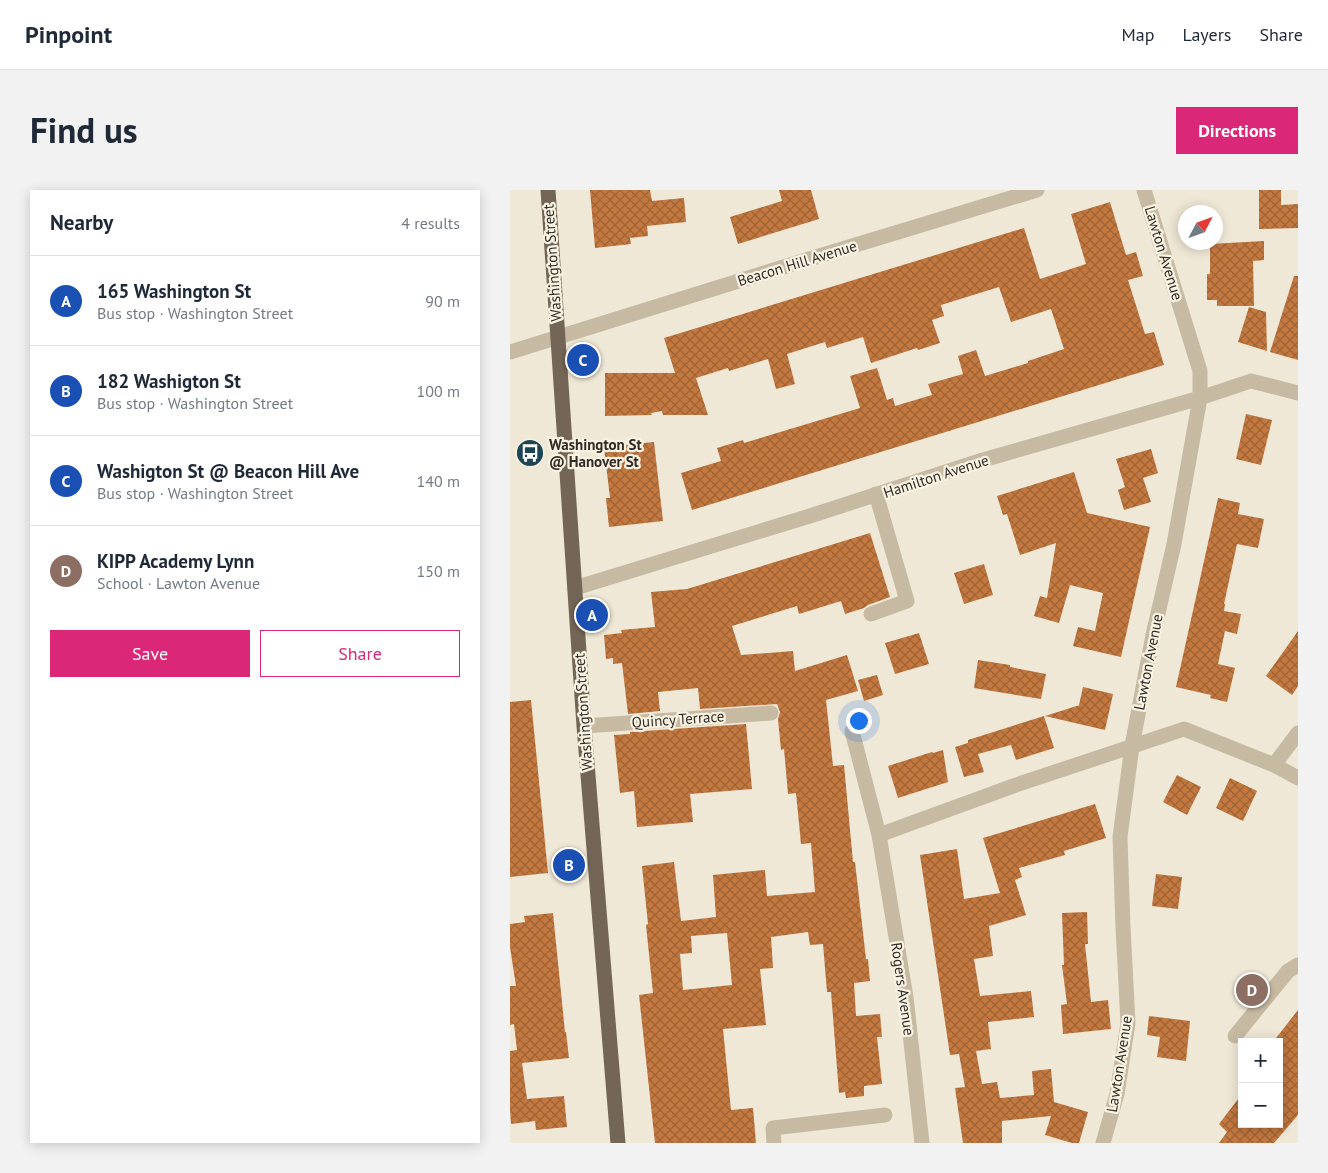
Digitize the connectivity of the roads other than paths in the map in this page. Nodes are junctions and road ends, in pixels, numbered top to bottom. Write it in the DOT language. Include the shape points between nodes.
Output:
graph roads {
  1 [pos="548,190"];
  2 [pos="1038,190"];
  3 [pos="1144,190"];
  4 [pos="557,337"];
  5 [pos="510,352"];
  6 [pos="1298,393"];
  7 [pos="1200,398"];
  8 [pos="876,494"];
  9 [pos="574,588"];
  10 [pos="871,614"];
  11 [pos="771,713"];
  12 [pos="584,726"];
  13 [pos="852,731"];
  14 [pos="1298,733"];
  15 [pos="1132,746"];
  16 [pos="1274,765"];
  17 [pos="1298,778"];
  18 [pos="879,835"];
  19 [pos="1298,965"];
  20 [pos="1235,1036"];
  21 [pos="885,1115"];
  22 [pos="618,1143"];
  23 [pos="774,1143"];
  24 [pos="922,1143"];
  25 [pos="1103,1143"];
  1 -- 4 [label="main road, Washington Street"];
  2 -- 4 [label="street, Beacon Hill Avenue"];
  3 -- 7 [label="street, Lawton Avenue" via="1200,371"];
  4 -- 5 [label="street, Beacon Hill Avenue"];
  4 -- 9 [label="main road, Washington Street"];
  6 -- 7 [label="street, Hamilton Avenue" via="1251,381"];
  7 -- 8 [label="street, Hamilton Avenue"];
  7 -- 15 [label="street, Lawton Avenue"];
  8 -- 9 [label="street, Hamilton Avenue"];
  8 -- 10 [label="street" via="907,601"];
  9 -- 12 [label="main road, Washington Street"];
  11 -- 12 [label="street, Quincy Terrace"];
  12 -- 22 [label="main road, Washington Street"];
  13 -- 18 [label="street, Rogers Avenue"];
  14 -- 16 [label="street"];
  15 -- 16 [label="street" via="1184,729"];
  15 -- 18 [label="street"];
  15 -- 25 [label="street, Lawton Avenue" via="1120,837 1128,1023 1117,1094"];
  16 -- 17 [label="street"];
  18 -- 24 [label="street, Rogers Avenue" via="906,997"];
  19 -- 20 [label="street" via="1288,972"];
  21 -- 23 [label="street" via="773,1128"];
}
